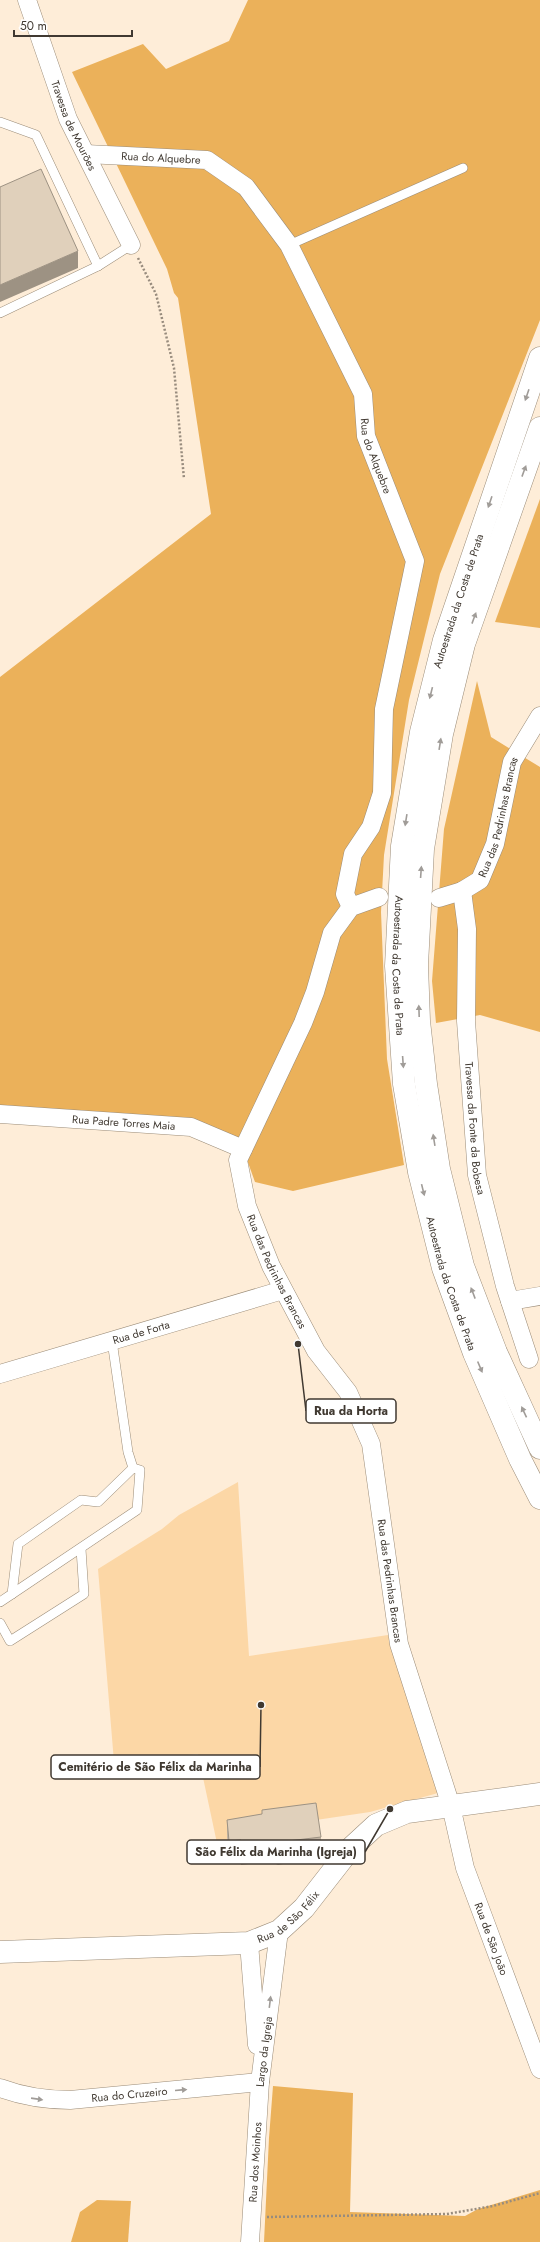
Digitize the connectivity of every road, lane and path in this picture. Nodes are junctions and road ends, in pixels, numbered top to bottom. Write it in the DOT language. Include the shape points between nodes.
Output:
graph roads {
  1 [pos="28,0"];
  2 [pos="0,122"];
  3 [pos="86,154"];
  4 [pos="463,168"];
  5 [pos="132,245"];
  6 [pos="289,245"];
  7 [pos="98,266"];
  8 [pos="0,313"];
  9 [pos="540,358"];
  10 [pos="540,428"];
  11 [pos="184,479"];
  12 [pos="540,716"];
  13 [pos="462,891"];
  14 [pos="379,897"];
  15 [pos="439,898"];
  16 [pos="351,907"];
  17 [pos="0,1114"];
  18 [pos="244,1149"];
  19 [pos="282,1290"];
  20 [pos="540,1296"];
  21 [pos="510,1301"];
  22 [pos="112,1341"];
  23 [pos="529,1359"];
  24 [pos="0,1374"];
  25 [pos="540,1448"];
  26 [pos="132,1468"];
  27 [pos="540,1498"];
  28 [pos="81,1549"];
  29 [pos="12,1594"];
  30 [pos="0,1602"];
  31 [pos="0,1623"];
  32 [pos="540,1794"];
  33 [pos="451,1806"];
  34 [pos="279,1931"];
  35 [pos="249,1944"];
  36 [pos="0,1952"];
  37 [pos="540,2069"];
  38 [pos="260,2082"];
  39 [pos="0,2088"];
  40 [pos="540,2193"];
  41 [pos="252,2217"];
  42 [pos="250,2242"];
  1 -- 3 [label="street, Travessa de Mourões" via="68,119"];
  2 -- 7 [label="lane" via="36,135"];
  3 -- 5 [label="street, Travessa de Mourões"];
  3 -- 6 [label="street, Rua do Alquebre" via="207,160 246,187"];
  4 -- 6 [label="lane"];
  5 -- 7 [label="lane"];
  5 -- 11 [label="path" via="156,294 174,368"];
  6 -- 16 [label="street, Rua do Alquebre" via="363,394 366,436 416,561 384,709 382,793 371,827 353,854 345,894"];
  7 -- 8 [label="lane"];
  9 -- 27 [label="main road, Autoestrada da Costa de Prata, one-way" via="444,640 421,732 402,846 396,966 404,1084 418,1172 443,1268 477,1360"];
  25 -- 10 [label="main road, Autoestrada da Costa de Prata, one-way" via="496,1352 463,1266 439,1169 426,1084 419,1021 417,965 423,849 442,734 464,644"];
  12 -- 13 [label="street, Rua das Pedrinhas Brancas" via="512,762 495,844 480,880"];
  13 -- 15 [label="street, Rua das Pedrinhas Brancas"];
  13 -- 21 [label="street, Travessa da Fonte da Bobesa" via="467,929 466,1021 477,1174"];
  14 -- 16 [label="street"];
  16 -- 18 [label="street, Rua das Pedrinhas Brancas" via="332,933 302,1023"];
  17 -- 18 [label="street, Rua Padre Torres Maia" via="191,1127"];
  18 -- 19 [label="street, Rua das Pedrinhas Brancas" via="238,1160 247,1206"];
  19 -- 22 [label="street, Rua de Forta"];
  19 -- 33 [label="street, Rua das Pedrinhas Brancas" via="316,1351 348,1392 371,1444 399,1644"];
  20 -- 21 [label="street"];
  21 -- 23 [label="street, Travessa da Fonte da Bobesa"];
  22 -- 24 [label="street, Rua de Forta"];
  22 -- 26 [label="lane"];
  26 -- 28 [label="lane" via="140,1470 137,1510"];
  26 -- 29 [label="lane" via="98,1502 81,1500 18,1544"];
  28 -- 29 [label="lane"];
  28 -- 31 [label="lane" via="84,1594 10,1642"];
  29 -- 30 [label="lane"];
  32 -- 33 [label="main road, Rua de São Félix"];
  33 -- 34 [label="main road, Rua de São Félix" via="407,1812 376,1825 350,1849 304,1908"];
  33 -- 37 [label="street, Rua de São João" via="465,1868"];
  34 -- 35 [label="main road, Rua de São Félix"];
  38 -- 34 [label="street, Largo da Igreja, one-way"];
  35 -- 36 [label="main road, Rua de São Félix"];
  35 -- 38 [label="street, Largo da Igreja"];
  39 -- 38 [label="street, Rua do Cruzeiro, one-way" via="24,2097 70,2100"];
  38 -- 41 [label="street, Rua dos Moinhos"];
  40 -- 41 [label="path" via="493,2206 448,2214"];
  41 -- 42 [label="street, Rua dos Moinhos"];
}
